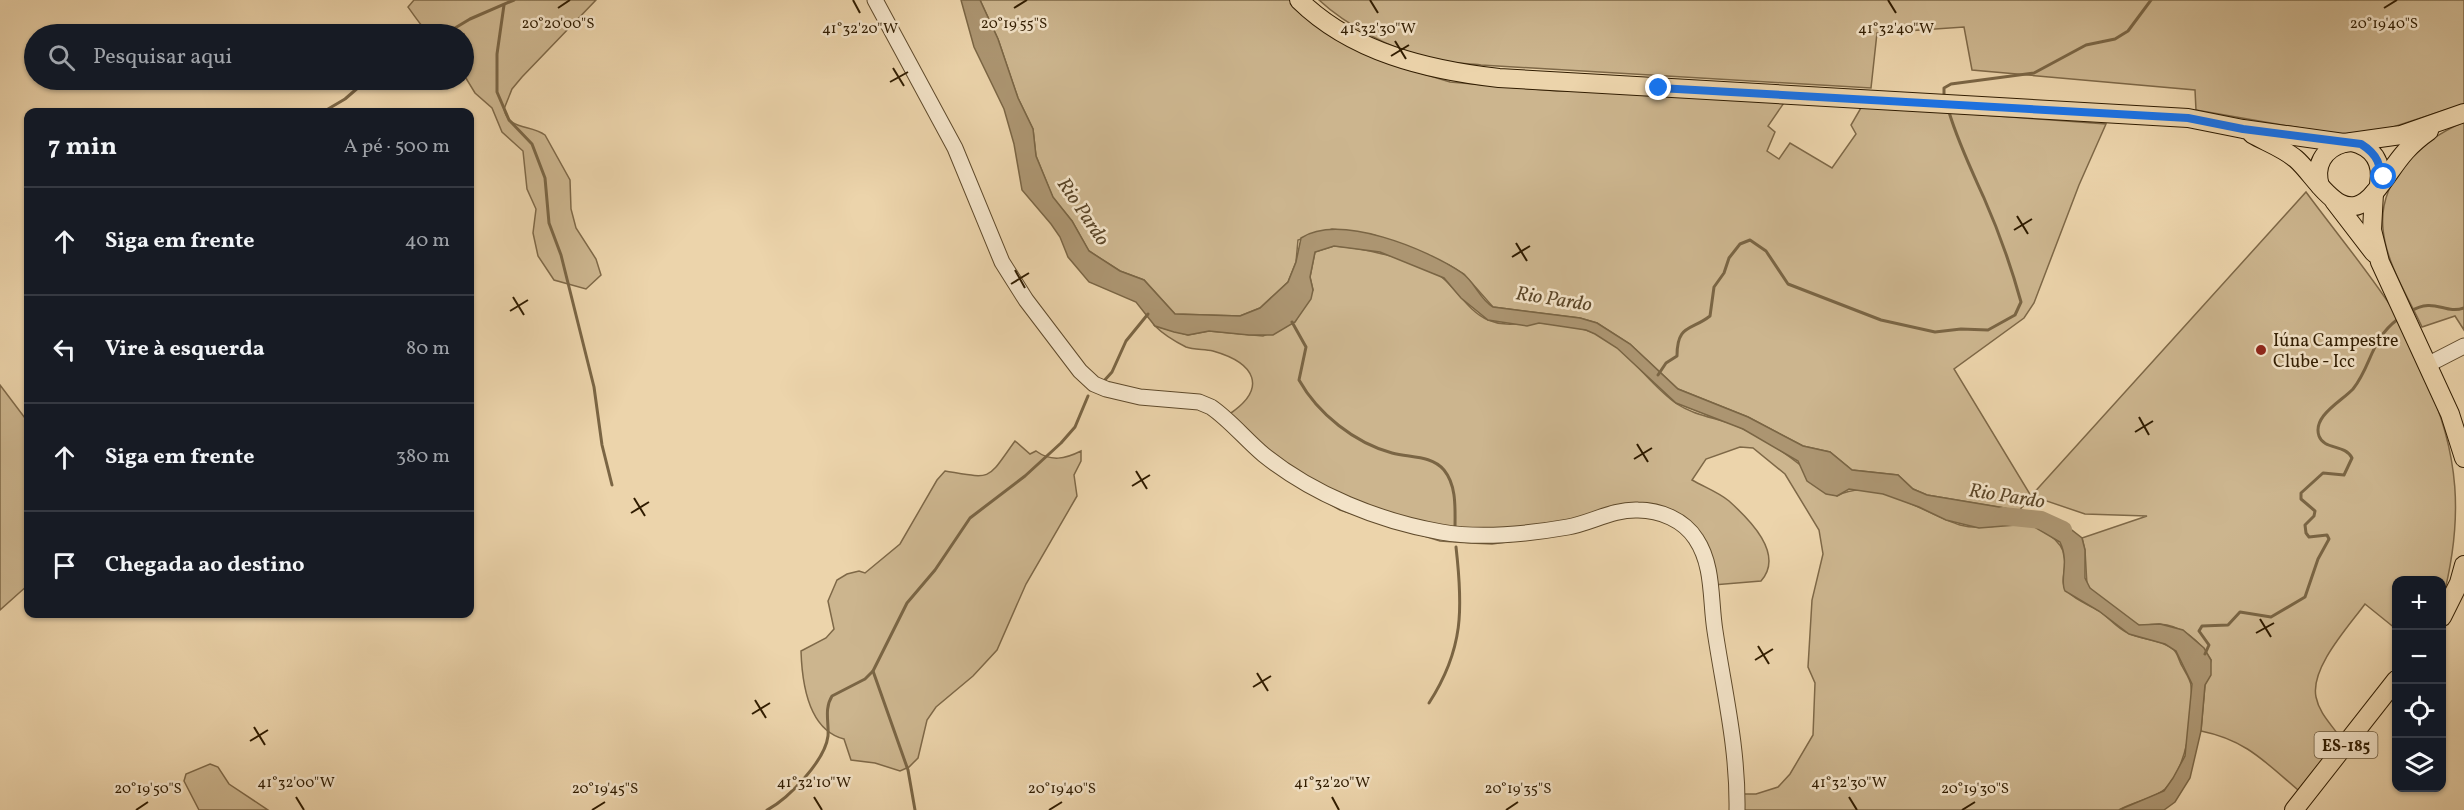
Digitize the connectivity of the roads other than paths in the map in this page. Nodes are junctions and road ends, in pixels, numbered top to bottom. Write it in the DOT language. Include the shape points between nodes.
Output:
graph roads {
  1 [pos="875,0"];
  2 [pos="1299,0"];
  3 [pos="2464,113"];
  4 [pos="2446,121"];
  5 [pos="2243,129"];
  6 [pos="2348,143"];
  7 [pos="2320,186"];
  8 [pos="2377,188"];
  9 [pos="2334,201"];
  10 [pos="2380,262"];
  11 [pos="2464,346"];
  12 [pos="2429,364"];
  13 [pos="2464,458"];
  14 [pos="2464,565"];
  15 [pos="2446,609"];
  16 [pos="2394,684"];
  17 [pos="1737,810"];
  18 [pos="2294,810"];
  1 -- 17 [label="street" via="955,148 1002,262 1033,309 1094,384 1140,397 1199,402 1211,407 1264,455 1326,494 1382,516 1441,532 1490,535 1569,527 1638,510 1670,517 1689,530 1703,550 1708,566 1714,629 1735,741"];
  2 -- 5 [label="main road" via="1362,44 1460,74 2169,117"];
  3 -- 4 [label="main road"];
  4 -- 6 [label="main road" via="2401,135"];
  4 -- 8 [label="main road" via="2402,153"];
  5 -- 6 [label="main road"];
  5 -- 7 [label="main road" via="2294,158"];
  6 -- 7 [label="main road" via="2324,156 2318,171"];
  6 -- 8 [label="main road" via="2369,149 2376,156 2381,175"];
  7 -- 9 [label="main road"];
  8 -- 9 [label="main road" via="2360,203"];
  8 -- 10 [label="main road" via="2372,230"];
  9 -- 10 [label="main road"];
  10 -- 12 [label="main road"];
  11 -- 12 [label="street"];
  12 -- 13 [label="main road"];
  14 -- 15 [label="main road"];
  16 -- 18 [label="main road, ES-185"];
}
